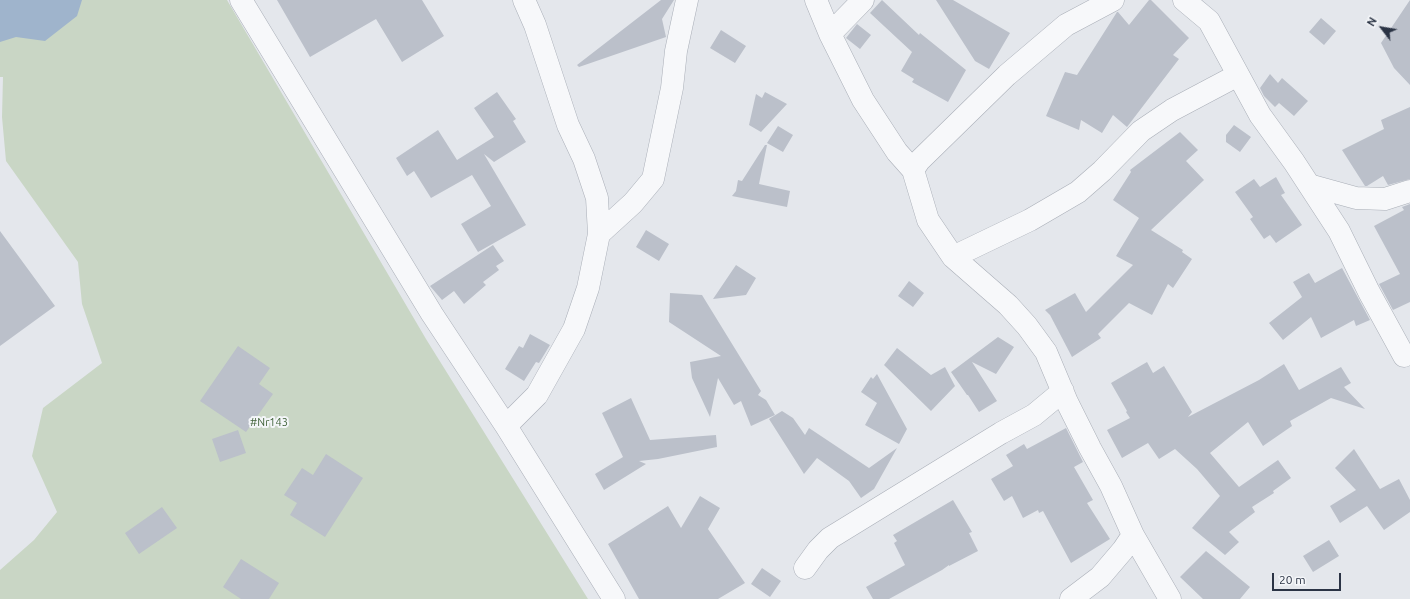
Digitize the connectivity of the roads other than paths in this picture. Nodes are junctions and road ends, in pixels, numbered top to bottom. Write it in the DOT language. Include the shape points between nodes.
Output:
graph roads {
  1 [pos="241,0"];
  2 [pos="524,0"];
  3 [pos="687,0"];
  4 [pos="816,0"];
  5 [pos="863,0"];
  6 [pos="1113,0"];
  7 [pos="1184,0"];
  8 [pos="830,34"];
  9 [pos="1238,75"];
  10 [pos="913,170"];
  11 [pos="1309,185"];
  12 [pos="1410,191"];
  13 [pos="599,234"];
  14 [pos="953,256"];
  15 [pos="1404,356"];
  16 [pos="1063,391"];
  17 [pos="506,426"];
  18 [pos="1133,535"];
  19 [pos="805,568"];
  20 [pos="614,599"];
  21 [pos="1071,599"];
  22 [pos="1170,599"];
  1 -- 17 [label="street" via="432,314"];
  2 -- 13 [label="street" via="597,198"];
  3 -- 13 [label="street" via="653,179 633,203"];
  4 -- 8 [label="street"];
  5 -- 8 [label="street"];
  6 -- 10 [label="street" via="1066,25 1007,75 919,161"];
  7 -- 9 [label="street" via="1209,21"];
  8 -- 10 [label="street" via="863,100 897,152"];
  9 -- 11 [label="street" via="1260,115"];
  9 -- 14 [label="street" via="1172,110 1141,131 1078,192 1030,220"];
  10 -- 14 [label="street" via="928,220"];
  11 -- 12 [label="street" via="1356,198 1385,199"];
  11 -- 15 [label="street" via="1339,231"];
  13 -- 17 [label="street" via="588,288 574,329 537,395"];
  14 -- 16 [label="street" via="1008,305 1027,326 1046,352"];
  16 -- 18 [label="street"];
  16 -- 19 [label="street" via="1034,415 830,538"];
  17 -- 20 [label="street"];
  18 -- 21 [label="street" via="1100,577"];
  18 -- 22 [label="street"];
}
